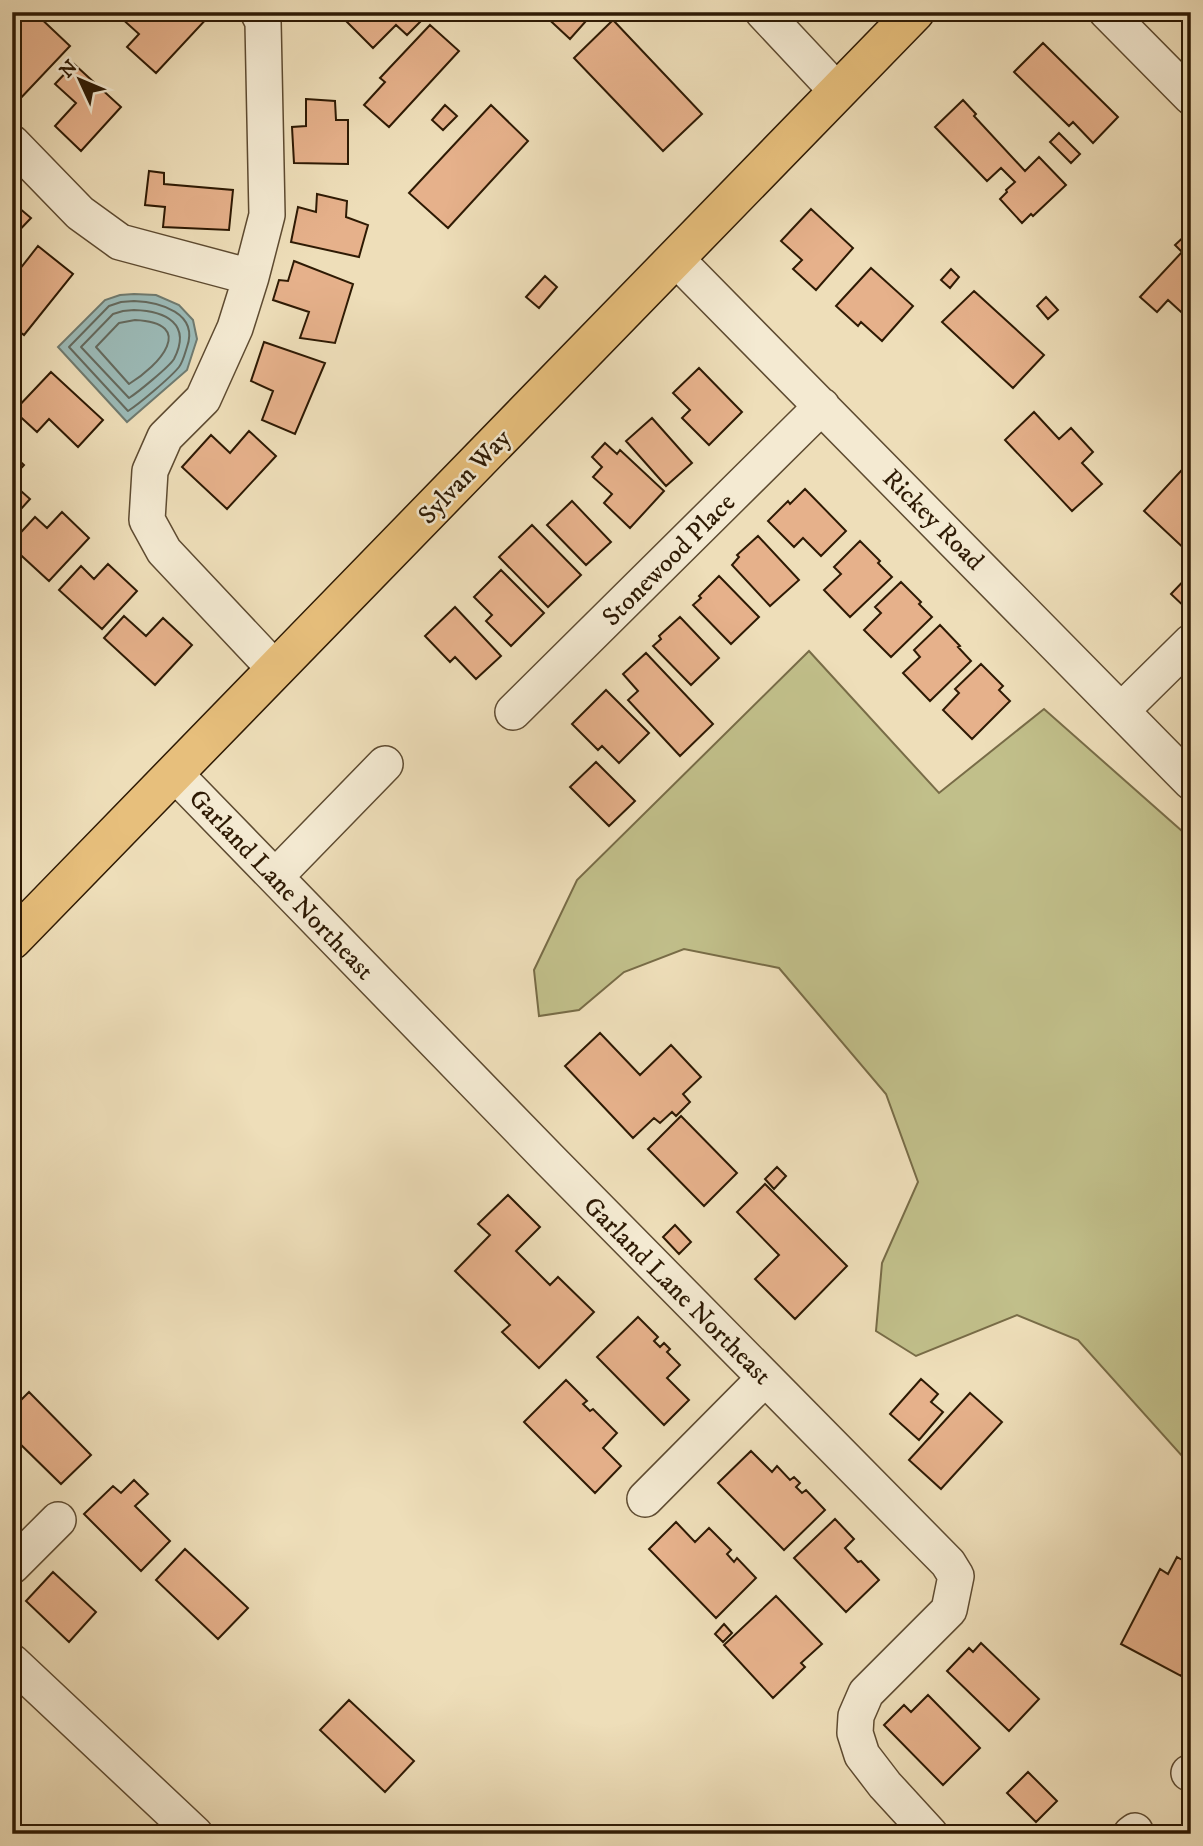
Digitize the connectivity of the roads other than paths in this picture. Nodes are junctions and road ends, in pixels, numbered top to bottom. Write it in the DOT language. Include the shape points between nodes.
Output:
graph roads {
  1 [pos="258,12"];
  2 [pos="762,12"];
  3 [pos="915,12"];
  4 [pos="1107,12"];
  5 [pos="837,90"];
  6 [pos="1191,97"];
  7 [pos="12,143"];
  8 [pos="675,258"];
  9 [pos="251,277"];
  10 [pos="822,406"];
  11 [pos="1191,642"];
  12 [pos="276,670"];
  13 [pos="1122,710"];
  14 [pos="513,712"];
  15 [pos="385,764"];
  16 [pos="175,774"];
  17 [pos="1191,782"];
  18 [pos="275,877"];
  19 [pos="12,940"];
  20 [pos="765,1378"];
  21 [pos="645,1499"];
  22 [pos="58,1520"];
  23 [pos="12,1566"];
  24 [pos="12,1662"];
  25 [pos="195,1834"];
  26 [pos="930,1834"];
  1 -- 9 [label="street" via="263,22 267,215"];
  2 -- 5 [label="street"];
  3 -- 5 [label="main road, Sylvan Way"];
  4 -- 6 [label="street"];
  5 -- 8 [label="main road, Sylvan Way"];
  7 -- 9 [label="street" via="80,214 120,242"];
  8 -- 10 [label="street, Rickey Road"];
  8 -- 12 [label="main road, Sylvan Way"];
  9 -- 12 [label="street" via="203,399 164,437 150,471 147,520 164,551"];
  10 -- 13 [label="street, Rickey Road"];
  10 -- 14 [label="street, Stonewood Place"];
  11 -- 13 [label="street"];
  12 -- 16 [label="main road, Sylvan Way"];
  13 -- 17 [label="street, Rickey Road"];
  15 -- 18 [label="street"];
  16 -- 18 [label="street, Garland Lane Northeast"];
  16 -- 19 [label="main road, Sylvan Way"];
  18 -- 20 [label="street, Garland Lane Northeast"];
  20 -- 21 [label="street"];
  20 -- 26 [label="street, Garland Lane Northeast" via="956,1576 949,1610 866,1693 856,1716 855,1733 862,1755"];
  22 -- 23 [label="street"];
  24 -- 25 [label="street"];
}
